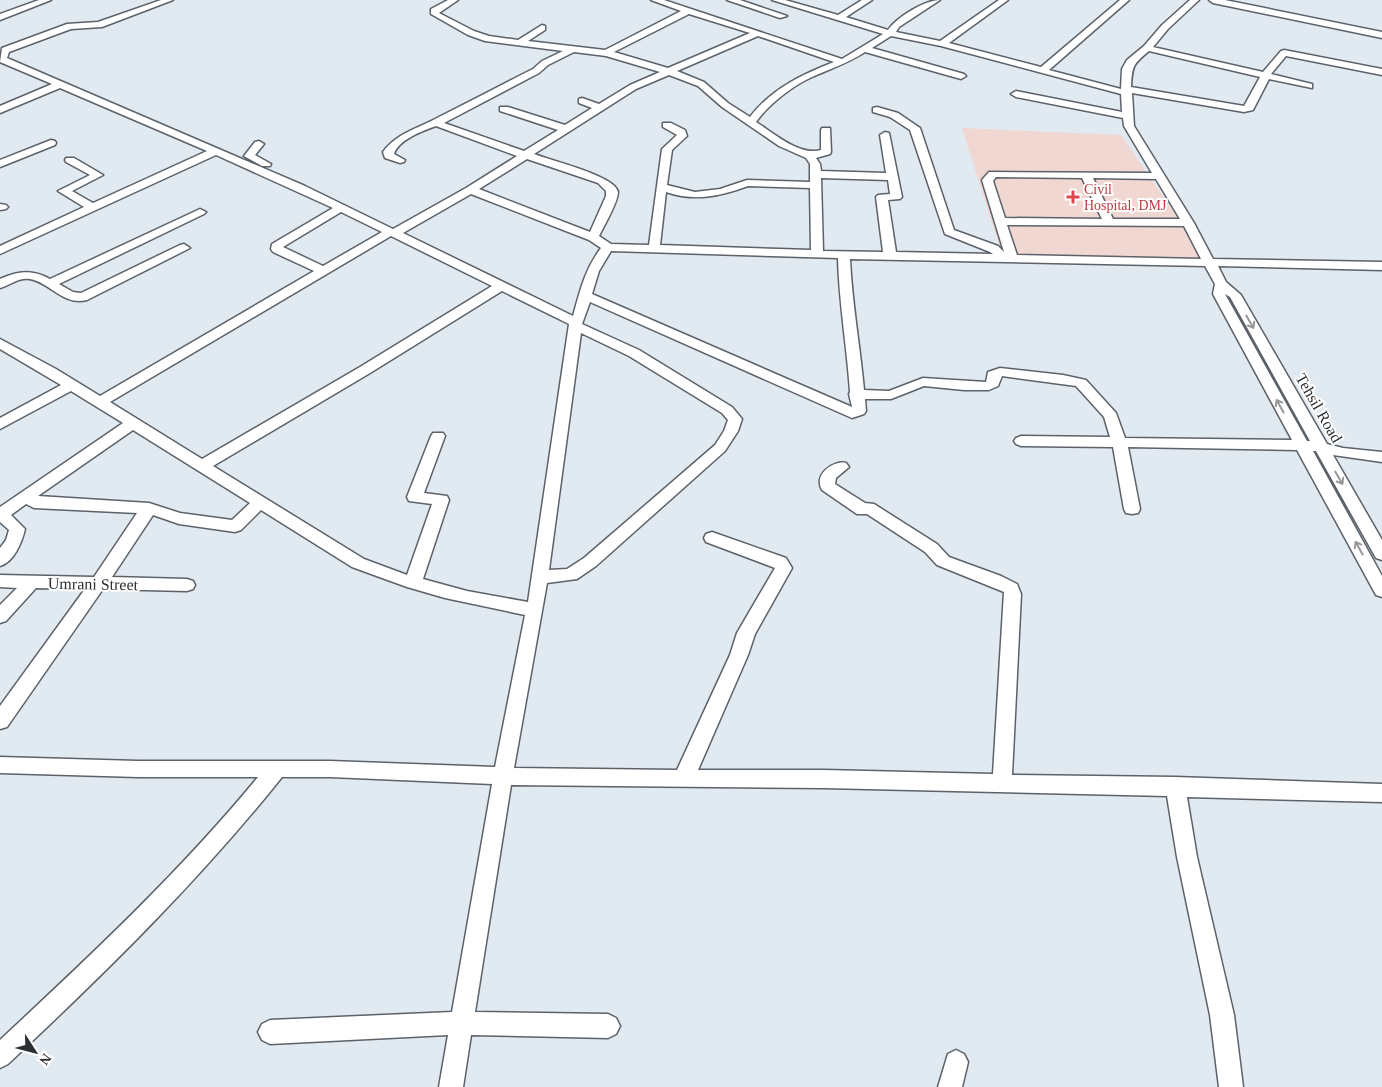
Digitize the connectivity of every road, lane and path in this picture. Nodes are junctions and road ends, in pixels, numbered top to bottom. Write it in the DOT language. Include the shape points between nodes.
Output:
graph roads {
  1 [pos="47,0"];
  2 [pos="146,0"];
  3 [pos="169,0"];
  4 [pos="454,0"];
  5 [pos="655,0"];
  6 [pos="731,0"];
  7 [pos="778,0"];
  8 [pos="868,0"];
  9 [pos="936,0"];
  10 [pos="1004,0"];
  11 [pos="1125,0"];
  12 [pos="1195,0"];
  13 [pos="1212,0"];
  14 [pos="801,7"];
  15 [pos="689,10"];
  16 [pos="783,16"];
  17 [pos="0,17"];
  18 [pos="839,18"];
  19 [pos="81,26"];
  20 [pos="542,28"];
  21 [pos="755,32"];
  22 [pos="890,33"];
  23 [pos="1382,35"];
  24 [pos="519,43"];
  25 [pos="942,44"];
  26 [pos="4,47"];
  27 [pos="1147,48"];
  28 [pos="573,49"];
  29 [pos="864,49"];
  30 [pos="606,53"];
  31 [pos="1,59"];
  32 [pos="843,62"];
  33 [pos="668,71"];
  34 [pos="1042,71"];
  35 [pos="1382,72"];
  36 [pos="1266,75"];
  37 [pos="961,76"];
  38 [pos="61,84"];
  39 [pos="1309,86"];
  40 [pos="1127,91"];
  41 [pos="1016,94"];
  42 [pos="582,102"];
  43 [pos="601,108"];
  44 [pos="504,109"];
  45 [pos="0,110"];
  46 [pos="877,110"];
  47 [pos="1128,116"];
  48 [pos="751,122"];
  49 [pos="436,123"];
  50 [pos="667,125"];
  51 [pos="566,129"];
  52 [pos="826,130"];
  53 [pos="886,135"];
  54 [pos="51,143"];
  55 [pos="259,144"];
  56 [pos="217,151"];
  57 [pos="525,155"];
  58 [pos="810,156"];
  59 [pos="70,160"];
  60 [pos="400,160"];
  61 [pos="0,164"];
  62 [pos="1086,175"];
  63 [pos="1158,176"];
  64 [pos="893,177"];
  65 [pos="814,179"];
  66 [pos="293,184"];
  67 [pos="661,187"];
  68 [pos="470,190"];
  69 [pos="92,207"];
  70 [pos="342,207"];
  71 [pos="200,212"];
  72 [pos="1000,221"];
  73 [pos="1109,222"];
  74 [pos="1188,223"];
  75 [pos="392,232"];
  76 [pos="594,237"];
  77 [pos="608,247"];
  78 [pos="184,248"];
  79 [pos="654,249"];
  80 [pos="0,250"];
  81 [pos="817,254"];
  82 [pos="844,255"];
  83 [pos="890,256"];
  84 [pos="1007,258"];
  85 [pos="1209,263"];
  86 [pos="1382,266"];
  87 [pos="323,272"];
  88 [pos="0,284"];
  89 [pos="49,284"];
  90 [pos="1221,284"];
  91 [pos="502,285"];
  92 [pos="584,295"];
  93 [pos="576,324"];
  94 [pos="0,343"];
  95 [pos="71,385"];
  96 [pos="856,394"];
  97 [pos="100,402"];
  98 [pos="133,423"];
  99 [pos="0,424"];
  100 [pos="438,436"];
  101 [pos="1021,441"];
  102 [pos="1119,442"];
  103 [pos="1302,445"];
  104 [pos="1321,447"];
  105 [pos="1382,457"];
  106 [pos="201,466"];
  107 [pos="841,466"];
  108 [pos="29,496"];
  109 [pos="260,502"];
  110 [pos="149,508"];
  111 [pos="1132,510"];
  112 [pos="2,516"];
  113 [pos="712,538"];
  114 [pos="1382,554"];
  115 [pos="0,560"];
  116 [pos="540,577"];
  117 [pos="0,581"];
  118 [pos="32,582"];
  119 [pos="99,583"];
  120 [pos="413,583"];
  121 [pos="187,585"];
  122 [pos="1382,591"];
  123 [pos="535,610"];
  124 [pos="0,616"];
  125 [pos="0,721"];
  126 [pos="0,765"];
  127 [pos="277,769"];
  128 [pos="503,776"];
  129 [pos="682,779"];
  130 [pos="1002,783"];
  131 [pos="1175,786"];
  132 [pos="1382,793"];
  133 [pos="463,1023"];
  134 [pos="608,1026"];
  135 [pos="270,1032"];
  136 [pos="0,1056"];
  137 [pos="956,1062"];
  138 [pos="451,1087"];
  139 [pos="950,1087"];
  140 [pos="1231,1087"];
  1 -- 17 [label="street"];
  2 -- 19 [label="street"];
  3 -- 19 [label="street"];
  4 -- 24 [label="street" via="434,11 435,14 480,36"];
  5 -- 15 [label="street"];
  6 -- 16 [label="street"];
  7 -- 14 [label="street"];
  8 -- 18 [label="street"];
  9 -- 22 [label="street" via="896,25"];
  10 -- 25 [label="street"];
  11 -- 34 [label="street"];
  12 -- 27 [label="street"];
  13 -- 23 [label="street"];
  14 -- 16 [label="street"];
  14 -- 18 [label="street"];
  15 -- 21 [label="street"];
  15 -- 30 [label="street"];
  16 -- 21 [label="street"];
  18 -- 22 [label="street"];
  19 -- 26 [label="street"];
  20 -- 24 [label="street"];
  21 -- 32 [label="street"];
  21 -- 33 [label="street"];
  22 -- 25 [label="street"];
  22 -- 29 [label="street"];
  24 -- 28 [label="street"];
  25 -- 34 [label="street"];
  26 -- 31 [label="street"];
  27 -- 36 [label="street"];
  27 -- 40 [label="street" via="1130,62"];
  28 -- 30 [label="street"];
  28 -- 49 [label="street"];
  29 -- 32 [label="street"];
  29 -- 37 [label="street"];
  30 -- 33 [label="street"];
  31 -- 38 [label="street"];
  32 -- 48 [label="street" via="806,76 760,110"];
  33 -- 43 [label="street" via="633,87"];
  33 -- 48 [label="street" via="701,84"];
  34 -- 40 [label="street"];
  35 -- 36 [label="street" via="1284,53"];
  36 -- 39 [label="street"];
  36 -- 40 [label="street" via="1249,108 1244,109"];
  38 -- 45 [label="street"];
  38 -- 56 [label="street"];
  40 -- 47 [label="street"];
  41 -- 47 [label="street"];
  42 -- 43 [label="street"];
  43 -- 51 [label="street"];
  44 -- 51 [label="street"];
  46 -- 84 [label="street" via="894,115 915,128 949,232 994,249"];
  47 -- 63 [label="street" via="1129,126"];
  48 -- 58 [label="street" via="783,144"];
  49 -- 57 [label="street"];
  49 -- 60 [label="street" via="392,147 388,152 390,156"];
  50 -- 67 [label="street" via="681,132 682,136 667,149"];
  51 -- 57 [label="street"];
  52 -- 58 [label="street" via="826,152"];
  53 -- 64 [label="street"];
  54 -- 61 [label="street"];
  55 -- 66 [label="street" via="249,156 300,180"];
  56 -- 66 [label="street"];
  56 -- 69 [label="street"];
  57 -- 68 [label="street"];
  57 -- 76 [label="street" via="602,181 612,190"];
  58 -- 65 [label="street" via="815,164"];
  59 -- 69 [label="street" via="98,175 64,191"];
  62 -- 63 [label="street"];
  62 -- 72 [label="street" via="989,176 987,180"];
  62 -- 73 [label="street"];
  63 -- 74 [label="street"];
  64 -- 65 [label="street"];
  64 -- 83 [label="street" via="896,197 882,197"];
  65 -- 67 [label="street" via="747,183 722,192 695,195"];
  65 -- 81 [label="street"];
  66 -- 70 [label="street"];
  67 -- 79 [label="street"];
  68 -- 75 [label="street"];
  68 -- 76 [label="street"];
  69 -- 80 [label="street"];
  70 -- 75 [label="street"];
  70 -- 87 [label="street" via="278,244 277,249"];
  71 -- 89 [label="street"];
  72 -- 73 [label="street"];
  72 -- 84 [label="street"];
  73 -- 74 [label="street"];
  74 -- 85 [label="street"];
  75 -- 87 [label="street"];
  75 -- 91 [label="street"];
  76 -- 77 [label="street"];
  77 -- 79 [label="street"];
  77 -- 92 [label="street" via="590,274"];
  78 -- 89 [label="street" via="83,296 72,296"];
  79 -- 81 [label="street"];
  81 -- 82 [label="street"];
  82 -- 83 [label="street"];
  82 -- 96 [label="street"];
  83 -- 84 [label="street"];
  84 -- 85 [label="street"];
  85 -- 86 [label="street"];
  85 -- 90 [label="street"];
  87 -- 97 [label="street"];
  88 -- 89 [label="street" via="17,276 31,275"];
  103 -- 90 [label="street, one-way" via="1218,294"];
  90 -- 104 [label="street, Tehsil Road, one-way" via="1235,295"];
  91 -- 93 [label="street"];
  91 -- 106 [label="street"];
  92 -- 93 [label="street"];
  92 -- 96 [label="street" via="852,413 858,411"];
  93 -- 116 [label="street"];
  93 -- 116 [label="street" via="728,410 735,420 720,448 590,562 571,575"];
  94 -- 95 [label="street"];
  95 -- 97 [label="street"];
  95 -- 99 [label="street"];
  96 -- 102 [label="street" via="891,395 923,382 989,386 993,384 993,375 1000,372 1063,379 1081,383 1091,393 1111,416"];
  97 -- 98 [label="street"];
  98 -- 106 [label="street"];
  98 -- 108 [label="street"];
  100 -- 120 [label="street" via="415,497 441,500"];
  101 -- 102 [label="street"];
  102 -- 103 [label="street"];
  102 -- 111 [label="street"];
  103 -- 104 [label="street"];
  122 -- 103 [label="street, one-way"];
  104 -- 105 [label="street" via="1343,454"];
  104 -- 114 [label="street, Tehsil Road, one-way"];
  106 -- 109 [label="street"];
  107 -- 130 [label="street" via="829,474 827,486 931,548 944,561 1011,588"];
  108 -- 110 [label="street" via="34,504"];
  108 -- 112 [label="street"];
  109 -- 110 [label="street" via="234,526 179,518"];
  109 -- 120 [label="street" via="358,562"];
  110 -- 119 [label="street"];
  112 -- 115 [label="street" via="17,529 14,541"];
  113 -- 129 [label="street" via="780,562 784,568 746,633"];
  116 -- 123 [label="street"];
  117 -- 118 [label="street, Umrani Street"];
  118 -- 119 [label="street, Umrani Street"];
  118 -- 124 [label="street"];
  119 -- 121 [label="street, Umrani Street"];
  119 -- 125 [label="street"];
  120 -- 123 [label="street"];
  123 -- 128 [label="street"];
  126 -- 127 [label="street"];
  127 -- 128 [label="street"];
  127 -- 136 [label="street" via="216,844 106,956"];
  128 -- 129 [label="street"];
  128 -- 133 [label="street"];
  129 -- 130 [label="street"];
  130 -- 131 [label="street"];
  131 -- 132 [label="street"];
  131 -- 140 [label="street" via="1187,857 1222,1015"];
  133 -- 134 [label="street"];
  133 -- 135 [label="street"];
  133 -- 138 [label="street"];
  137 -- 139 [label="street"];
}
